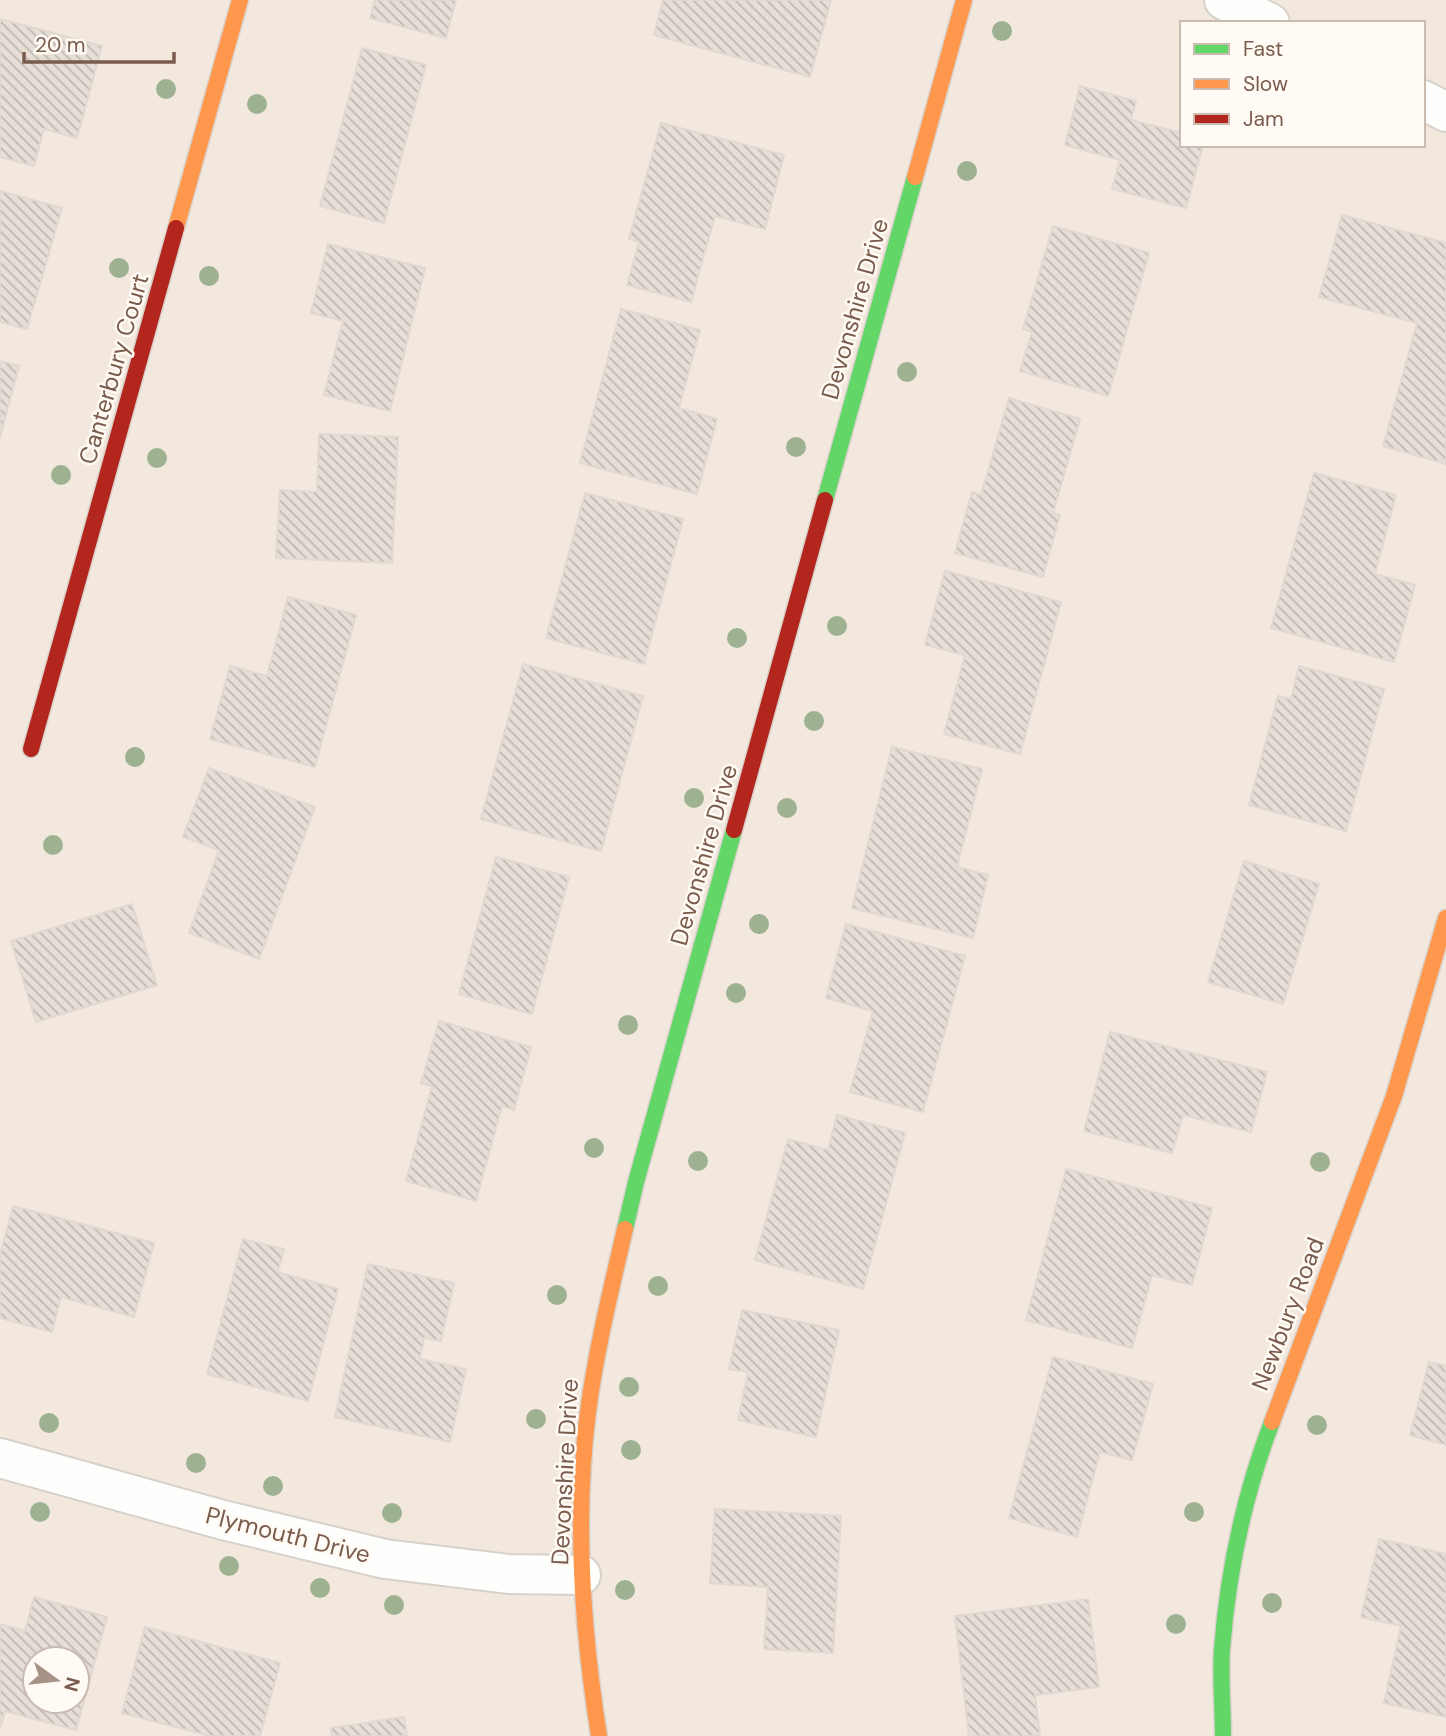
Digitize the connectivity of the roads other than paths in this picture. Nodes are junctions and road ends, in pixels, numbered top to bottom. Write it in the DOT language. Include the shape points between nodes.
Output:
graph roads {
  1 [pos="240,0"];
  2 [pos="964,0"];
  3 [pos="1224,0"];
  4 [pos="1266,21"];
  5 [pos="1425,101"];
  6 [pos="1446,112"];
  7 [pos="31,749"];
  8 [pos="1446,918"];
  9 [pos="0,1458"];
  10 [pos="581,1575"];
  11 [pos="598,1736"];
  12 [pos="1223,1736"];
  1 -- 7 [label="street, Canterbury Court"];
  2 -- 10 [label="street, Devonshire Drive" via="636,1182 594,1370 584,1455"];
  3 -- 4 [label="street"];
  5 -- 6 [label="street"];
  8 -- 12 [label="street, Newbury Road" via="1394,1096 1263,1445 1233,1555 1222,1651"];
  9 -- 10 [label="street, Plymouth Drive" via="385,1559 508,1574"];
  10 -- 11 [label="street, Devonshire Drive"];
}
